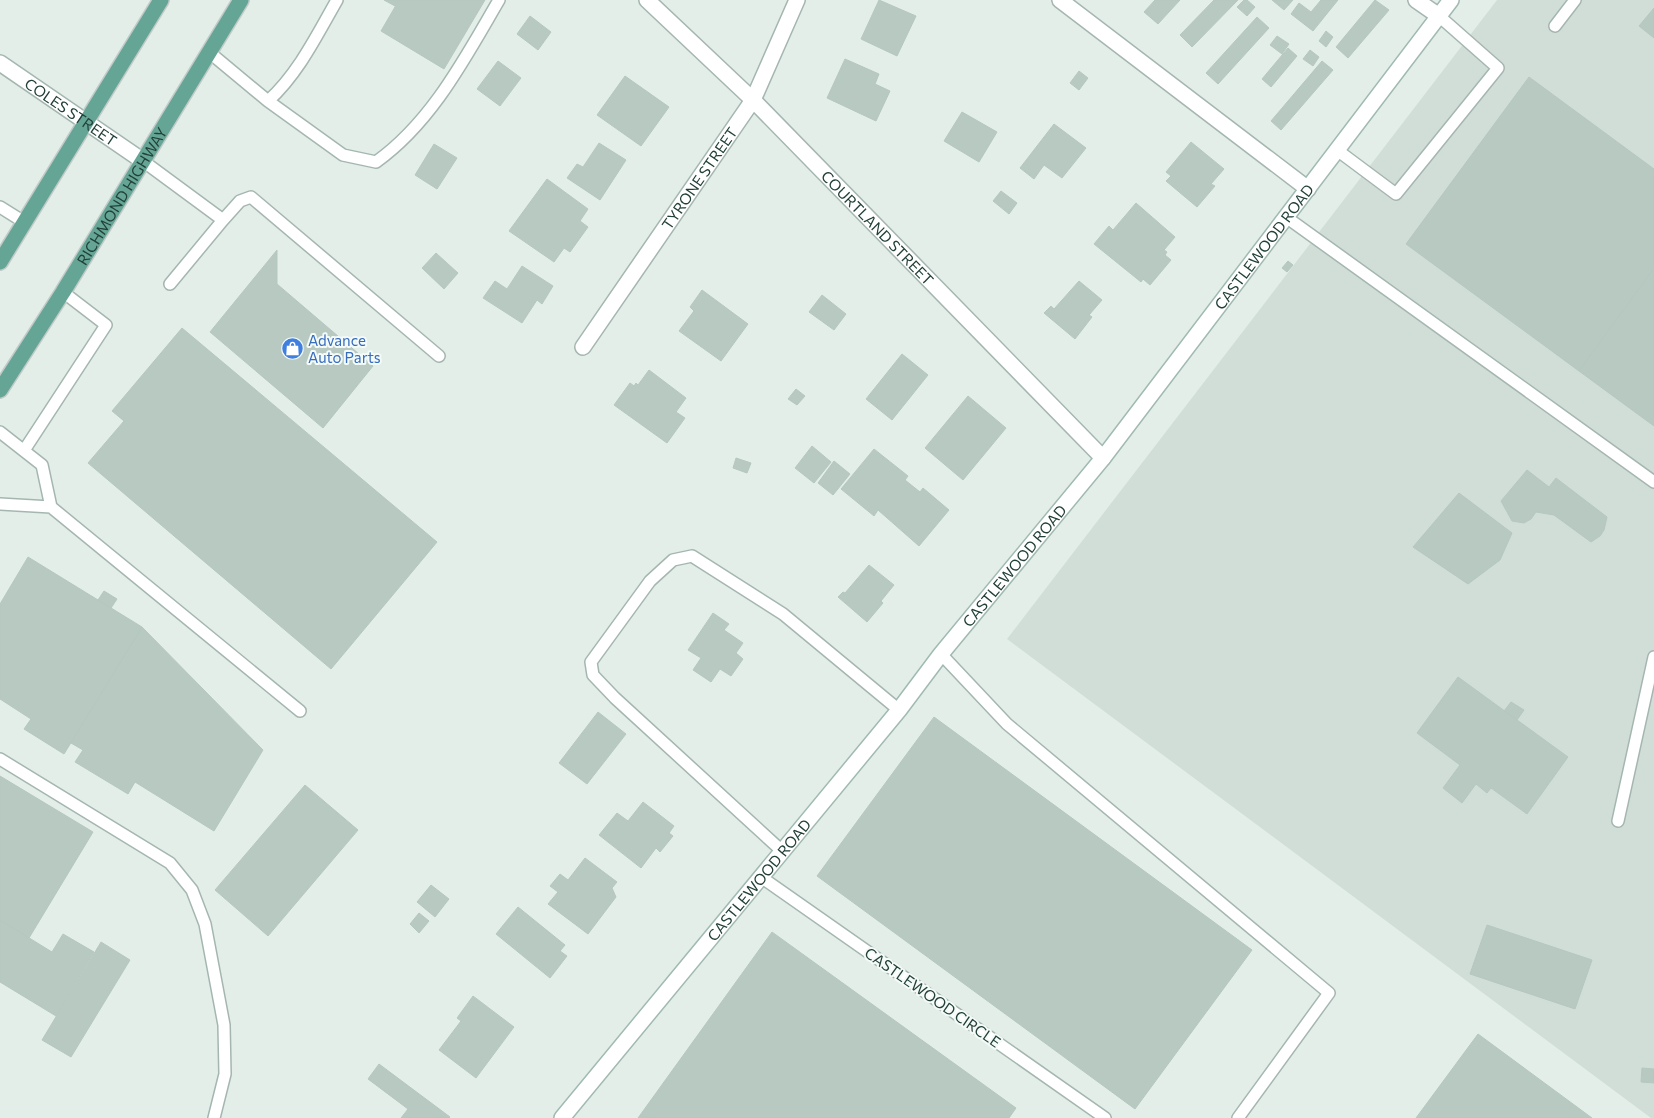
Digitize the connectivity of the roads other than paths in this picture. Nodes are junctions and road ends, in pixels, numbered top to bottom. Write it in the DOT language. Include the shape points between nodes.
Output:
graph roads {
  1 [pos="161,0"];
  2 [pos="241,0"];
  3 [pos="337,0"];
  4 [pos="499,0"];
  5 [pos="647,0"];
  6 [pos="797,0"];
  7 [pos="1060,0"];
  8 [pos="1416,0"];
  9 [pos="1451,0"];
  10 [pos="1575,0"];
  11 [pos="1439,16"];
  12 [pos="1555,26"];
  13 [pos="209,52"];
  14 [pos="0,63"];
  15 [pos="753,100"];
  16 [pos="268,101"];
  17 [pos="86,122"];
  18 [pos="1337,150"];
  19 [pos="143,162"];
  20 [pos="1308,189"];
  21 [pos="0,207"];
  22 [pos="1286,217"];
  23 [pos="223,220"];
  24 [pos="24,222"];
  25 [pos="0,262"];
  26 [pos="170,284"];
  27 [pos="62,292"];
  28 [pos="583,347"];
  29 [pos="439,356"];
  30 [pos="0,390"];
  31 [pos="0,432"];
  32 [pos="25,449"];
  33 [pos="1103,458"];
  34 [pos="1654,482"];
  35 [pos="1,506"];
  36 [pos="51,507"];
  37 [pos="941,654"];
  38 [pos="1654,656"];
  39 [pos="899,710"];
  40 [pos="300,711"];
  41 [pos="0,759"];
  42 [pos="1618,821"];
  43 [pos="782,851"];
  44 [pos="761,877"];
  45 [pos="214,1118"];
  46 [pos="562,1118"];
  47 [pos="1105,1118"];
  48 [pos="1238,1118"];
  1 -- 17 [label="main road"];
  2 -- 13 [label="main road, RICHMOND HIGHWAY"];
  3 -- 16 [label="lane" via="300,63"];
  4 -- 16 [label="lane" via="446,90 395,148 376,162 343,155"];
  5 -- 15 [label="street, COURTLAND STREET"];
  6 -- 15 [label="street, TYRONE STREET"];
  7 -- 20 [label="street"];
  8 -- 11 [label="street"];
  9 -- 11 [label="street, CASTLEWOOD ROAD"];
  10 -- 12 [label="lane"];
  11 -- 18 [label="street, CASTLEWOOD ROAD"];
  11 -- 18 [label="lane" via="1498,68 1396,194"];
  13 -- 16 [label="lane"];
  13 -- 19 [label="main road, RICHMOND HIGHWAY"];
  14 -- 17 [label="street, COLES STREET"];
  15 -- 28 [label="street, TYRONE STREET"];
  15 -- 33 [label="street, COURTLAND STREET"];
  17 -- 19 [label="street, COLES STREET"];
  17 -- 24 [label="main road"];
  18 -- 20 [label="street, CASTLEWOOD ROAD"];
  19 -- 23 [label="lane"];
  19 -- 27 [label="main road, RICHMOND HIGHWAY"];
  20 -- 22 [label="street, CASTLEWOOD ROAD"];
  21 -- 24 [label="lane"];
  22 -- 33 [label="street, CASTLEWOOD ROAD"];
  22 -- 34 [label="lane"];
  23 -- 26 [label="lane"];
  23 -- 29 [label="lane" via="240,201 251,197"];
  24 -- 25 [label="main road"];
  27 -- 30 [label="main road, RICHMOND HIGHWAY"];
  27 -- 32 [label="lane" via="106,325"];
  31 -- 32 [label="lane"];
  32 -- 36 [label="lane" via="42,465"];
  33 -- 37 [label="street, CASTLEWOOD ROAD"];
  35 -- 36 [label="lane"];
  36 -- 40 [label="lane"];
  37 -- 39 [label="street, CASTLEWOOD ROAD"];
  37 -- 48 [label="lane" via="1007,724 1329,993"];
  38 -- 42 [label="lane"];
  39 -- 43 [label="street, CASTLEWOOD ROAD"];
  39 -- 43 [label="lane" via="783,614 692,556 673,560 650,581 591,662 593,675"];
  41 -- 45 [label="lane" via="170,863 192,890 205,924 224,1025 225,1074"];
  43 -- 44 [label="street, CASTLEWOOD ROAD"];
  44 -- 46 [label="street, CASTLEWOOD ROAD"];
  44 -- 47 [label="lane, CASTLEWOOD CIRCLE"];
}
